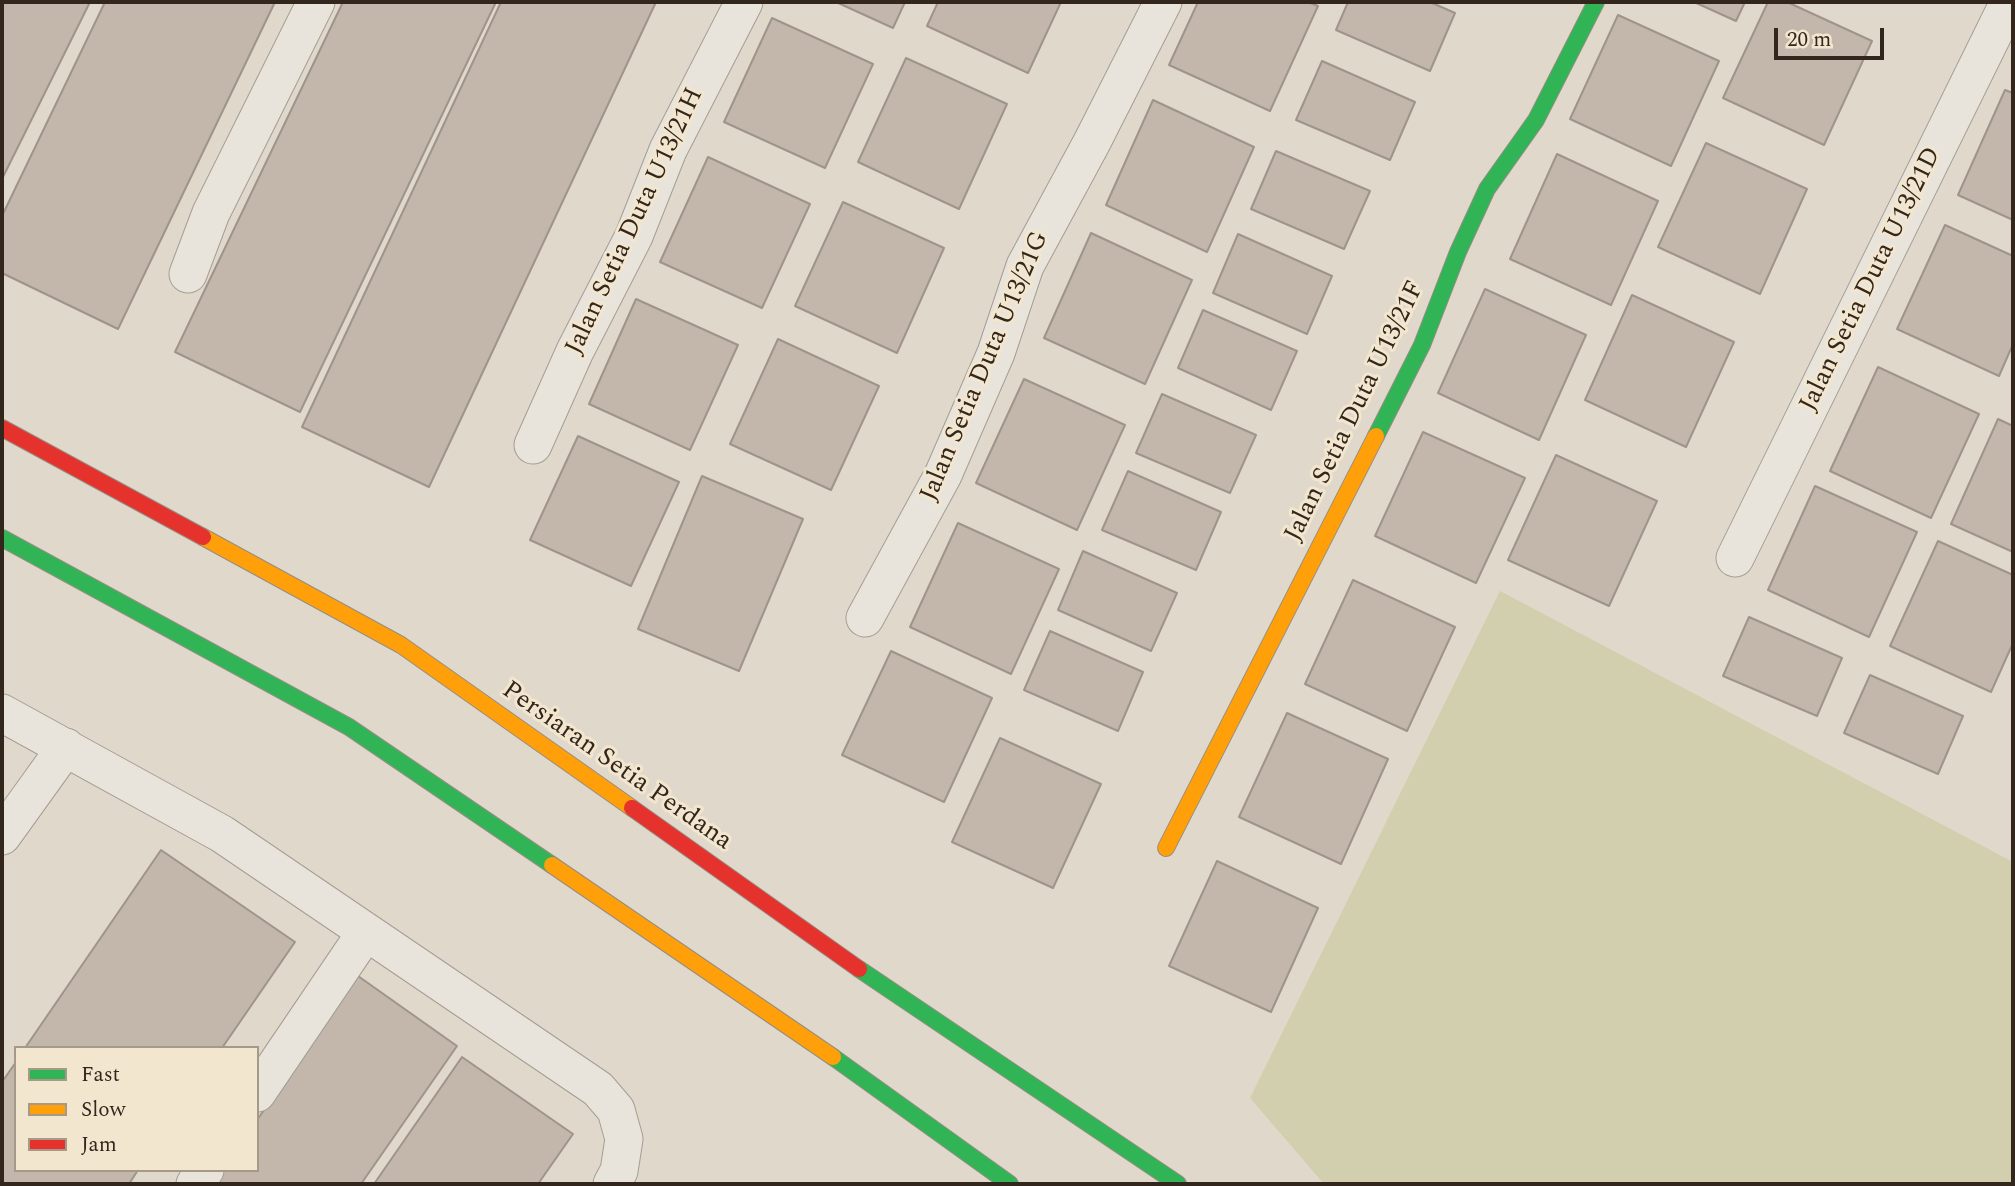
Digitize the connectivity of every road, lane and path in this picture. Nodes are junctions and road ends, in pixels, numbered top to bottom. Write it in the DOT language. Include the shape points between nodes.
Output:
graph roads {
  1 [pos="316,2"];
  2 [pos="744,2"];
  3 [pos="1163,2"];
  4 [pos="1596,2"];
  5 [pos="2009,2"];
  6 [pos="188,274"];
  7 [pos="2,428"];
  8 [pos="533,445"];
  9 [pos="2,538"];
  10 [pos="1735,558"];
  11 [pos="865,618"];
  12 [pos="2,713"];
  13 [pos="66,747"];
  14 [pos="2,836"];
  15 [pos="1166,848"];
  16 [pos="366,932"];
  17 [pos="259,1090"];
  18 [pos="1150,1166"];
  19 [pos="615,1177"];
  20 [pos="1010,1184"];
  21 [pos="1151,1184"];
  22 [pos="1178,1184"];
  1 -- 6 [label="street" via="211,213"];
  2 -- 8 [label="street, Jalan Setia Duta U13/21H" via="667,150 634,236"];
  3 -- 11 [label="street, Jalan Setia Duta U13/21G" via="1025,266 996,353 943,475"];
  4 -- 15 [label="main road, Jalan Setia Duta U13/21F" via="1536,120 1487,189 1422,345"];
  5 -- 10 [label="street, Jalan Setia Duta U13/21D"];
  7 -- 18 [label="main road, Persiaran Setia Perdana" via="401,645 872,978"];
  9 -- 20 [label="main road" via="349,727"];
  12 -- 13 [label="street"];
  13 -- 14 [label="street"];
  13 -- 16 [label="street" via="222,834"];
  16 -- 17 [label="street"];
  16 -- 19 [label="street" via="598,1089 616,1110 624,1139"];
  18 -- 21 [label="main road"];
  18 -- 22 [label="main road, Persiaran Setia Perdana"];
}
